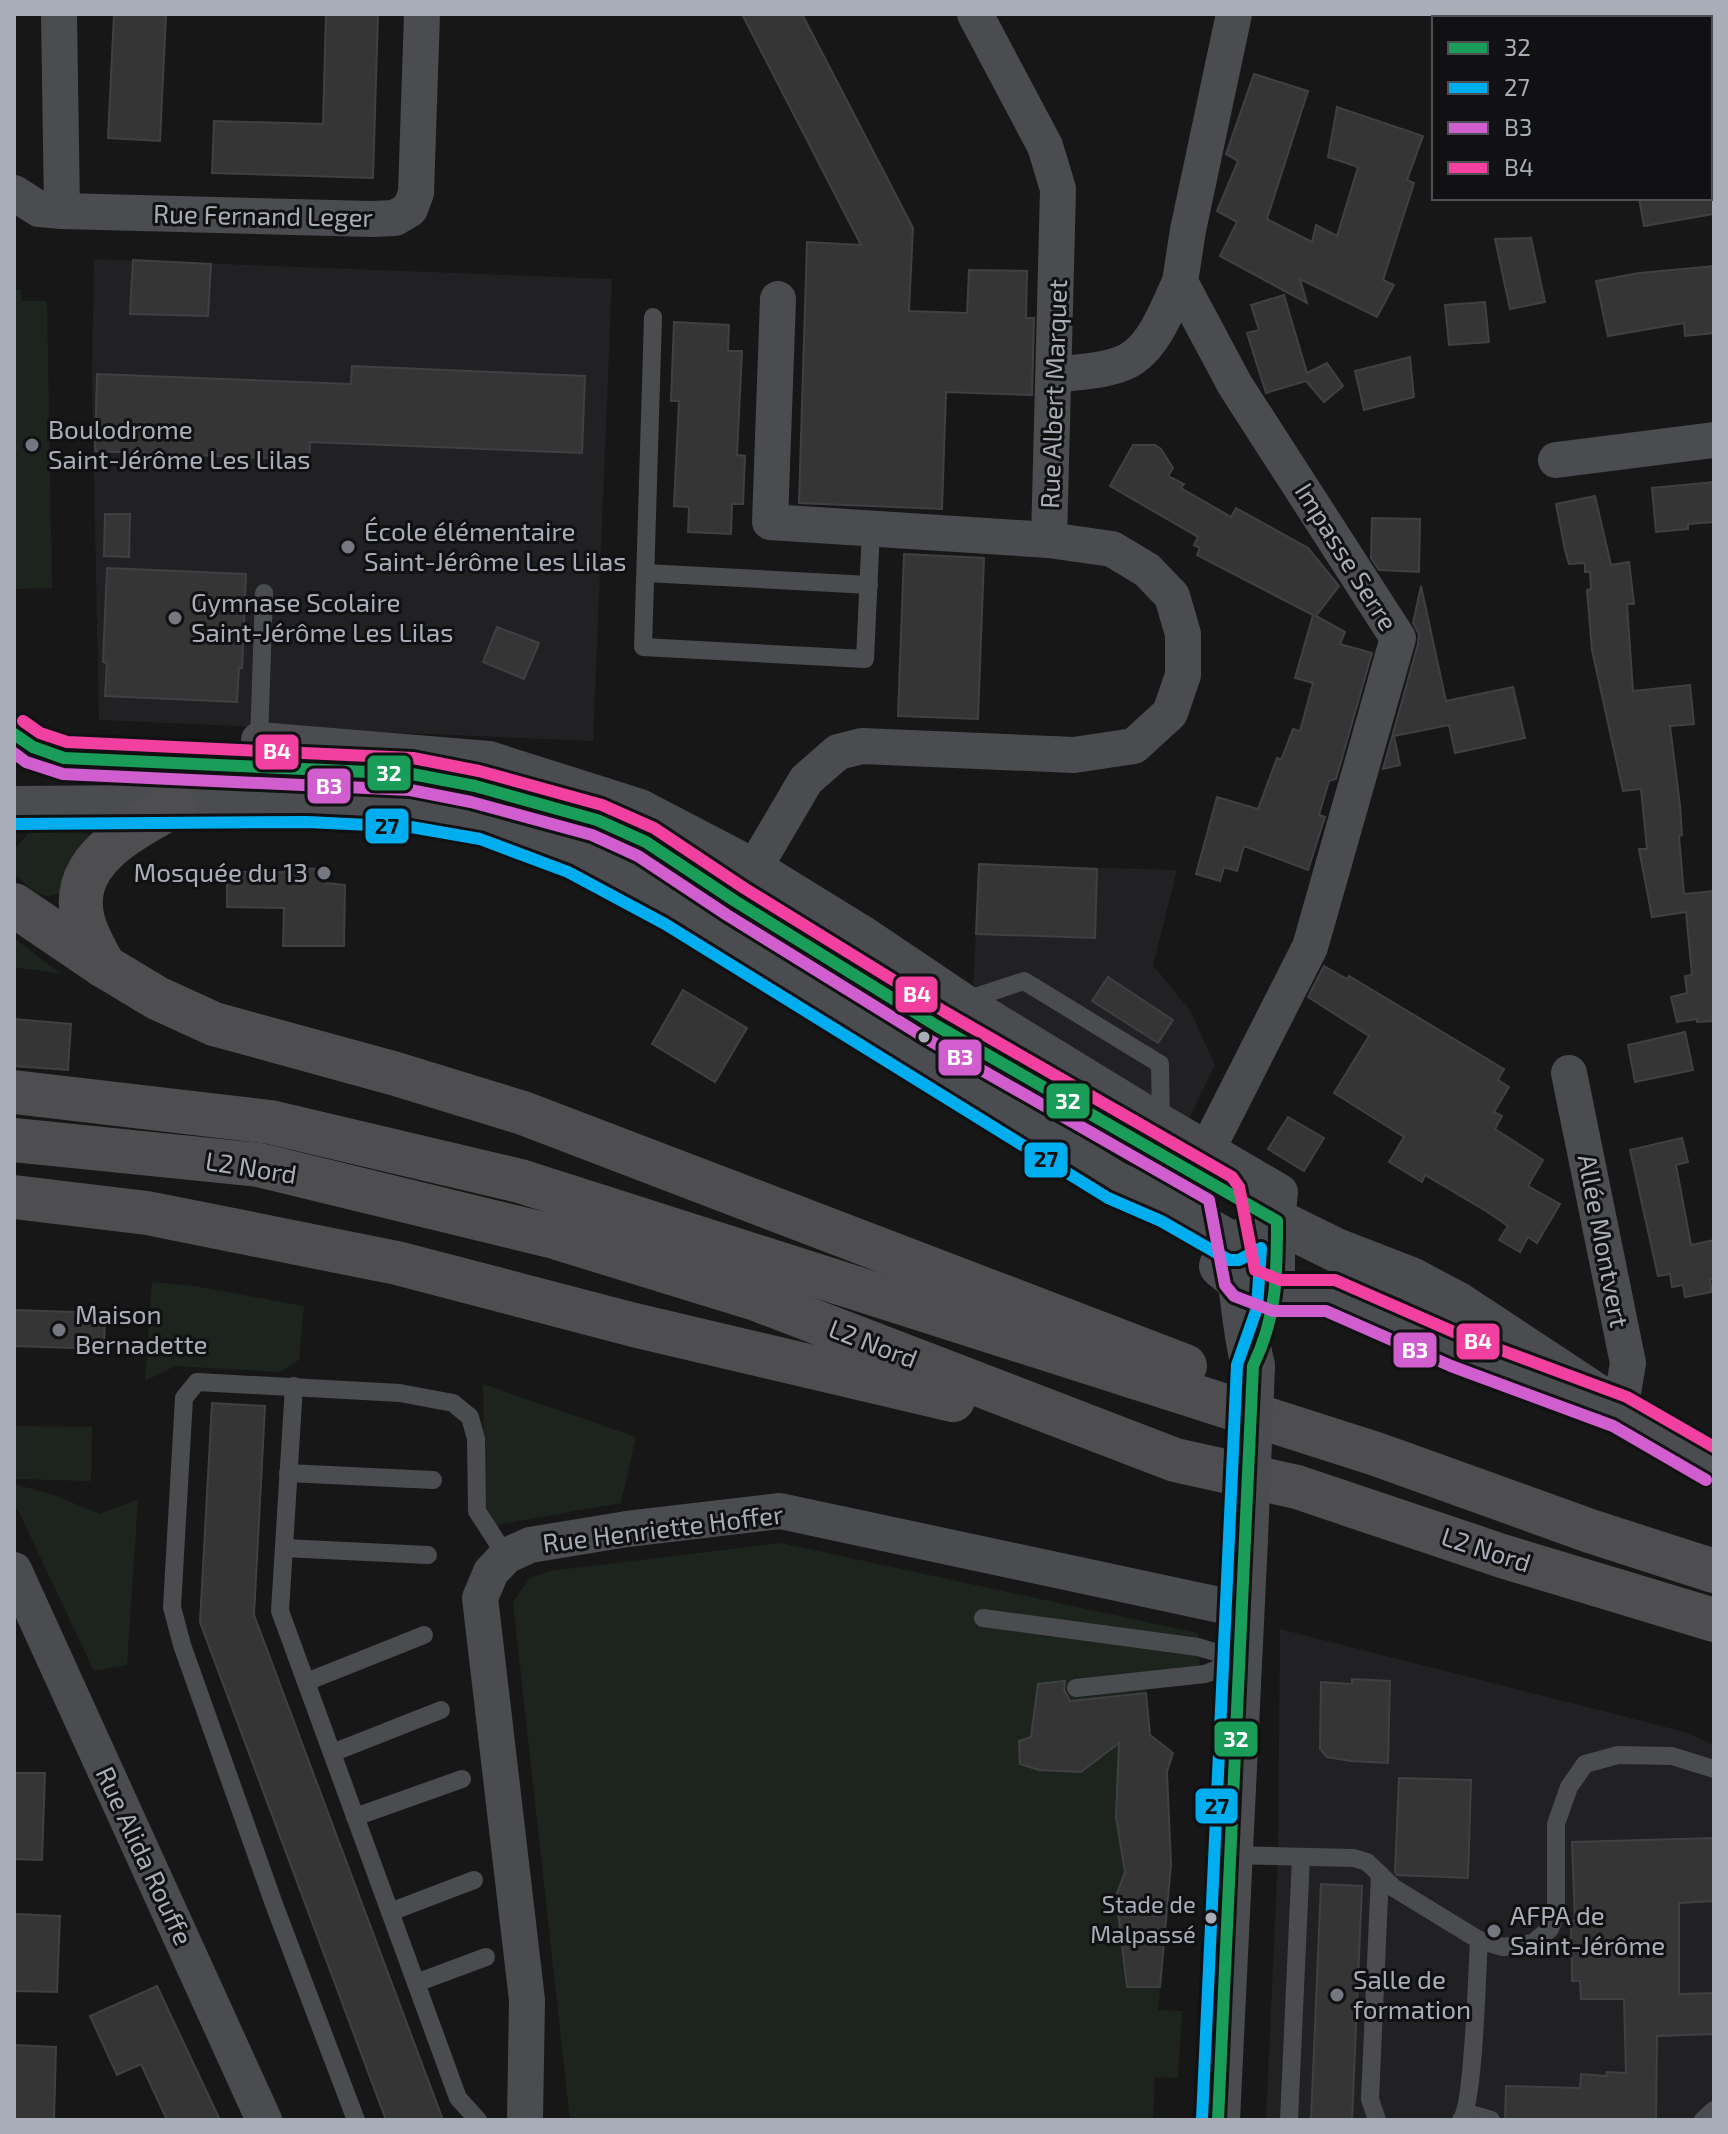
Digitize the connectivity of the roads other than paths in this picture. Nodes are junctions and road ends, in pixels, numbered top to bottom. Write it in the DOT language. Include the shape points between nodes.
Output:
graph roads {
  1 [pos="59,14"];
  2 [pos="422,14"];
  3 [pos="975,14"];
  4 [pos="1234,14"];
  5 [pos="14,193"];
  6 [pos="62,211"];
  7 [pos="1180,282"];
  8 [pos="778,299"];
  9 [pos="653,317"];
  10 [pos="1054,375"];
  11 [pos="1714,440"];
  12 [pos="1556,460"];
  13 [pos="871,529"];
  14 [pos="1049,540"];
  15 [pos="646,573"];
  16 [pos="869,585"];
  17 [pos="264,593"];
  18 [pos="14,734"];
  19 [pos="259,740"];
  20 [pos="173,806"];
  21 [pos="14,808"];
  22 [pos="755,867"];
  23 [pos="14,905"];
  24 [pos="725,918"];
  25 [pos="104,966"];
  26 [pos="963,1001"];
  27 [pos="1569,1073"];
  28 [pos="14,1092"];
  29 [pos="1161,1122"];
  30 [pos="14,1140"];
  31 [pos="1208,1148"];
  32 [pos="1223,1190"];
  33 [pos="14,1197"];
  34 [pos="1277,1221"];
  35 [pos="1251,1274"];
  36 [pos="294,1386"];
  37 [pos="1620,1411"];
  38 [pos="1376,1454"];
  39 [pos="1175,1460"];
  40 [pos="1714,1466"];
  41 [pos="288,1473"];
  42 [pos="433,1480"];
  43 [pos="284,1548"];
  44 [pos="428,1555"];
  45 [pos="506,1556"];
  46 [pos="1714,1571"];
  47 [pos="17,1581"];
  48 [pos="1243,1610"];
  49 [pos="983,1618"];
  50 [pos="1714,1620"];
  51 [pos="424,1635"];
  52 [pos="1241,1660"];
  53 [pos="306,1682"];
  54 [pos="1076,1688"];
  55 [pos="441,1710"];
  56 [pos="332,1753"];
  57 [pos="1714,1769"];
  58 [pos="462,1779"];
  59 [pos="355,1817"];
  60 [pos="1231,1855"];
  61 [pos="1301,1857"];
  62 [pos="1380,1874"];
  63 [pos="474,1880"];
  64 [pos="390,1912"];
  65 [pos="1479,1940"];
  66 [pos="486,1957"];
  67 [pos="416,1983"];
  68 [pos="1714,2110"];
  69 [pos="1464,2116"];
  70 [pos="264,2120"];
  71 [pos="356,2120"];
  72 [pos="478,2120"];
  73 [pos="525,2120"];
  74 [pos="1218,2120"];
  75 [pos="1289,2120"];
  76 [pos="1377,2120"];
  77 [pos="1491,2120"];
  78 [pos="1703,2120"];
  1 -- 6 [label="street"];
  2 -- 6 [label="street, Rue Fernand Leger" via="416,193 410,209 395,218"];
  3 -- 10 [label="street, Rue Albert Marquet" via="1045,146 1058,189"];
  4 -- 7 [label="street"];
  5 -- 6 [label="street" via="39,209"];
  7 -- 10 [label="street" via="1155,333 1133,358 1102,369"];
  7 -- 31 [label="street, Impasse Serre" via="1235,385 1398,638 1310,947"];
  8 -- 13 [label="street" via="770,522"];
  9 -- 15 [label="lane"];
  10 -- 14 [label="street, Rue Albert Marquet"];
  11 -- 12 [label="street"];
  13 -- 14 [label="street"];
  13 -- 16 [label="lane"];
  14 -- 22 [label="street, Rue Albert Marquet" via="1112,549 1147,570 1172,596 1183,634 1183,675 1170,713 1134,746 1074,755 862,746 838,752 806,780"];
  15 -- 16 [label="lane"];
  15 -- 16 [label="lane" via="643,647 802,656 865,659"];
  17 -- 19 [label="lane"];
  18 -- 24 [label="lane" via="64,758 351,769 475,786 597,820 646,842"];
  19 -- 22 [label="street" via="489,759 640,807"];
  20 -- 21 [label="street"];
  20 -- 24 [label="street" via="413,811 484,823"];
  20 -- 25 [label="highway" via="112,845 94,861 85,880 82,918"];
  22 -- 24 [label="street, Rue Albert Marquet"];
  22 -- 26 [label="street"];
  23 -- 25 [label="highway"];
  24 -- 32 [label="lane" via="937,1026"];
  24 -- 35 [label="street" via="1115,1183 1168,1207"];
  25 -- 38 [label="highway" via="214,1024 523,1113 1116,1338"];
  26 -- 29 [label="street"];
  26 -- 29 [label="lane" via="1024,981 1160,1064"];
  27 -- 37 [label="street, Allée Montvert" via="1628,1363"];
  28 -- 38 [label="highway, L2 Nord" via="270,1122 520,1181"];
  29 -- 31 [label="street"];
  30 -- 39 [label="highway, L2 Nord" via="259,1165 551,1236 756,1299"];
  31 -- 34 [label="street" via="1280,1192"];
  32 -- 34 [label="lane"];
  32 -- 35 [label="lane"];
  33 -- 39 [label="highway" via="147,1213 397,1263 1052,1423"];
  34 -- 35 [label="street"];
  34 -- 35 [label="street"];
  34 -- 37 [label="street" via="1458,1304"];
  35 -- 37 [label="street" via="1329,1295 1457,1351"];
  35 -- 48 [label="street, bridge" via="1266,1340 1253,1366"];
  36 -- 41 [label="lane"];
  36 -- 45 [label="lane" via="400,1393 453,1403 470,1417 476,1439 477,1511"];
  36 -- 71 [label="lane" via="197,1382 184,1398 172,1607 275,1907"];
  37 -- 40 [label="street"];
  38 -- 46 [label="highway, L2 Nord"];
  39 -- 50 [label="highway, L2 Nord" via="1297,1487"];
  41 -- 42 [label="lane"];
  41 -- 43 [label="lane"];
  43 -- 44 [label="lane"];
  43 -- 53 [label="lane" via="280,1611"];
  45 -- 48 [label="street, Rue Henriette Hoffer" via="530,1545 627,1529 780,1511"];
  45 -- 73 [label="street, Rue Henriette Hoffer" via="491,1572 480,1598 527,2000"];
  47 -- 70 [label="street, Rue Alida Rouffe"];
  48 -- 52 [label="street"];
  49 -- 52 [label="lane" via="1198,1647"];
  51 -- 53 [label="lane"];
  52 -- 54 [label="lane" via="1205,1674"];
  52 -- 60 [label="street"];
  53 -- 56 [label="lane"];
  55 -- 56 [label="lane"];
  56 -- 59 [label="lane"];
  57 -- 65 [label="lane" via="1672,1756 1618,1755 1585,1764 1569,1787 1556,1824 1556,1914 1550,1929 1533,1943 1503,1947"];
  58 -- 59 [label="lane"];
  59 -- 64 [label="lane"];
  60 -- 61 [label="lane"];
  60 -- 74 [label="street"];
  61 -- 62 [label="lane" via="1354,1858"];
  61 -- 75 [label="lane"];
  62 -- 65 [label="lane"];
  62 -- 76 [label="lane" via="1370,2099"];
  63 -- 64 [label="lane"];
  64 -- 67 [label="lane"];
  65 -- 69 [label="lane"];
  66 -- 67 [label="lane"];
  67 -- 72 [label="lane" via="458,2098"];
  68 -- 78 [label="lane"];
  69 -- 77 [label="lane"];
}
